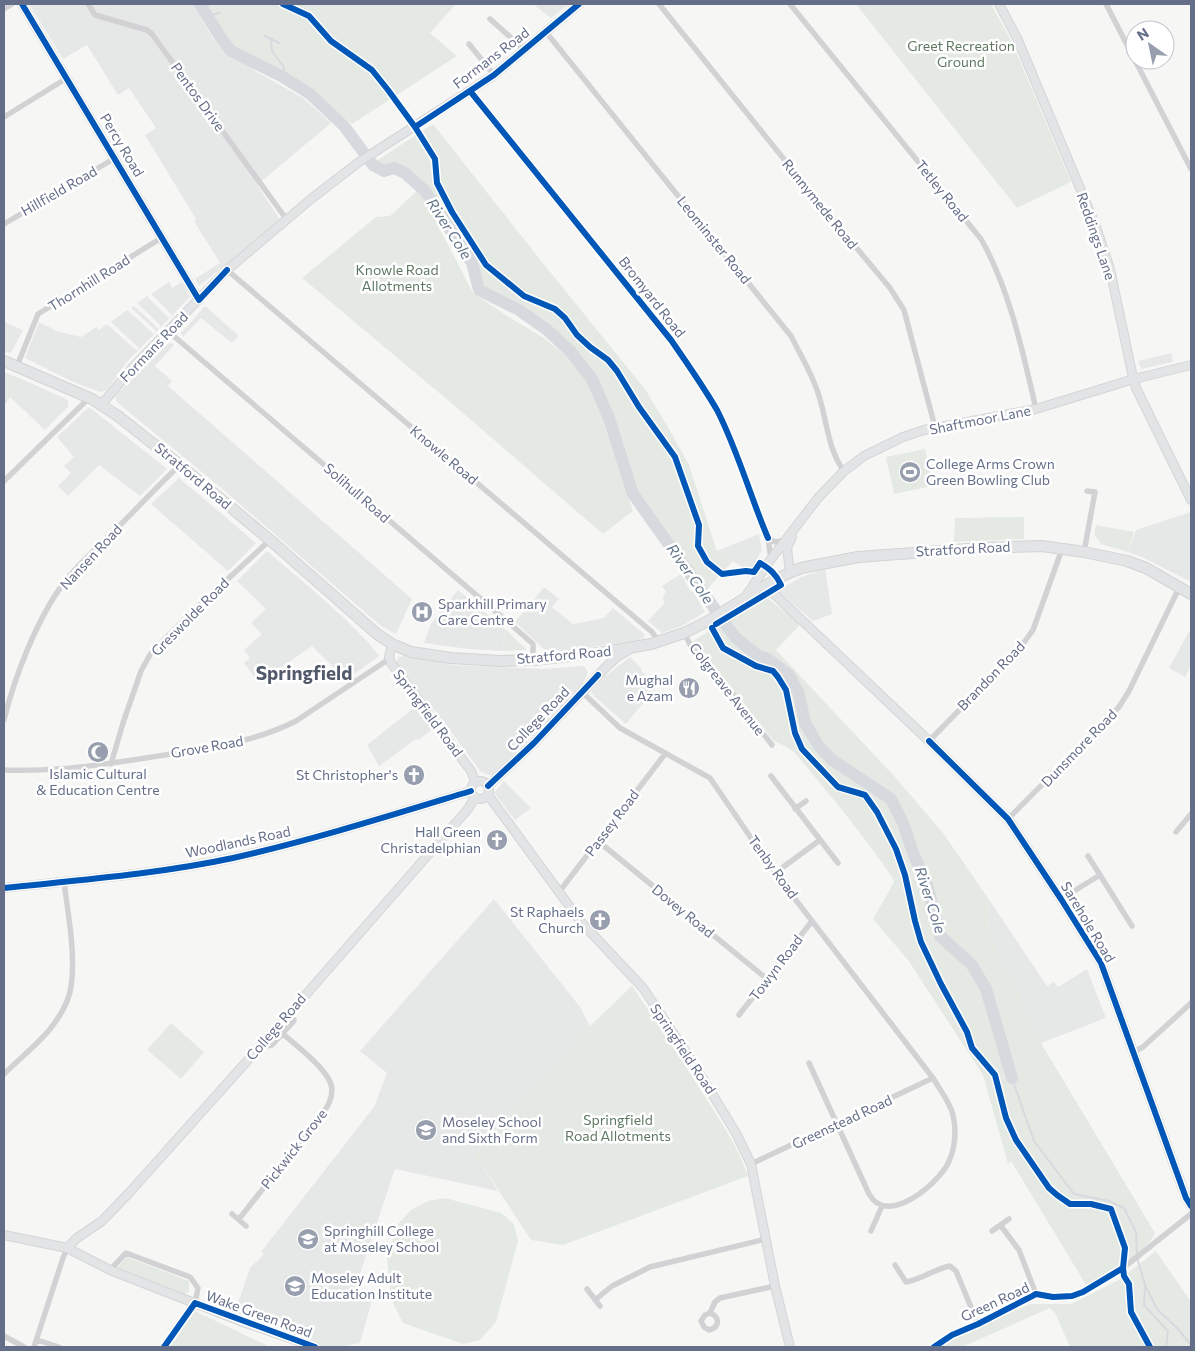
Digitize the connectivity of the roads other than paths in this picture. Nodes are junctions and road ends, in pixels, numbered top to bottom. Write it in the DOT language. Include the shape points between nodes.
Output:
graph roads {
  1 [pos="12,4"];
  2 [pos="22,4"];
  3 [pos="88,4"];
  4 [pos="579,4"];
  5 [pos="659,4"];
  6 [pos="790,4"];
  7 [pos="999,4"];
  8 [pos="1106,4"];
  9 [pos="4,9"];
  10 [pos="490,19"];
  11 [pos="546,32"];
  12 [pos="469,44"];
  13 [pos="525,50"];
  14 [pos="494,75"];
  15 [pos="67,78"];
  16 [pos="470,91"];
  17 [pos="4,117"];
  18 [pos="115,158"];
  19 [pos="1191,169"];
  20 [pos="287,220"];
  21 [pos="4,224"];
  22 [pos="163,238"];
  23 [pos="227,270"];
  24 [pos="199,300"];
  25 [pos="169,332"];
  26 [pos="4,361"];
  27 [pos="1191,365"];
  28 [pos="16,366"];
  29 [pos="1134,379"];
  30 [pos="89,398"];
  31 [pos="102,404"];
  32 [pos="1036,409"];
  33 [pos="936,427"];
  34 [pos="180,464"];
  35 [pos="844,471"];
  36 [pos="4,480"];
  37 [pos="1087,491"];
  38 [pos="1191,500"];
  39 [pos="798,524"];
  40 [pos="768,538"];
  41 [pos="270,540"];
  42 [pos="786,540"];
  43 [pos="1062,549"];
  44 [pos="1084,552"];
  45 [pos="771,559"];
  46 [pos="790,572"];
  47 [pos="762,588"];
  48 [pos="1180,588"];
  49 [pos="1191,594"];
  50 [pos="744,600"];
  51 [pos="684,633"];
  52 [pos="659,642"];
  53 [pos="392,644"];
  54 [pos="633,648"];
  55 [pos="389,659"];
  56 [pos="533,660"];
  57 [pos="582,692"];
  58 [pos="4,720"];
  59 [pos="929,740"];
  60 [pos="772,745"];
  61 [pos="665,754"];
  62 [pos="111,764"];
  63 [pos="4,770"];
  64 [pos="772,776"];
  65 [pos="475,781"];
  66 [pos="488,786"];
  67 [pos="473,794"];
  68 [pos="488,794"];
  69 [pos="806,801"];
  70 [pos="795,809"];
  71 [pos="1191,814"];
  72 [pos="1008,819"];
  73 [pos="1176,832"];
  74 [pos="820,840"];
  75 [pos="599,842"];
  76 [pos="1088,856"];
  77 [pos="838,864"];
  78 [pos="775,873"];
  79 [pos="1100,875"];
  80 [pos="64,882"];
  81 [pos="4,888"];
  82 [pos="559,892"];
  83 [pos="1061,899"];
  84 [pos="812,920"];
  85 [pos="1132,926"];
  86 [pos="767,979"];
  87 [pos="1191,1003"];
  88 [pos="289,1014"];
  89 [pos="739,1015"];
  90 [pos="282,1033"];
  91 [pos="263,1042"];
  92 [pos="1133,1052"];
  93 [pos="809,1063"];
  94 [pos="4,1074"];
  95 [pos="933,1078"];
  96 [pos="837,1124"];
  97 [pos="751,1164"];
  98 [pos="882,1206"];
  99 [pos="1191,1206"];
  100 [pos="232,1214"];
  101 [pos="1191,1214"];
  102 [pos="239,1219"];
  103 [pos="1009,1219"];
  104 [pos="246,1226"];
  105 [pos="1000,1226"];
  106 [pos="872,1231"];
  107 [pos="992,1231"];
  108 [pos="4,1235"];
  109 [pos="766,1239"];
  110 [pos="68,1248"];
  111 [pos="895,1265"];
  112 [pos="110,1270"];
  113 [pos="775,1286"];
  114 [pos="587,1289"];
  115 [pos="1036,1294"];
  116 [pos="216,1299"];
  117 [pos="595,1300"];
  118 [pos="195,1303"];
  119 [pos="600,1306"];
  120 [pos="212,1310"];
  121 [pos="710,1314"];
  122 [pos="978,1324"];
  123 [pos="4,1336"];
  124 [pos="37,1340"];
  125 [pos="24,1347"];
  126 [pos="34,1347"];
  127 [pos="59,1347"];
  128 [pos="164,1347"];
  129 [pos="315,1347"];
  130 [pos="790,1347"];
  131 [pos="934,1347"];
  1 -- 9 [label="street"];
  2 -- 15 [label="street, Percy Road"];
  3 -- 20 [label="street, Pentos Drive" via="96,15 152,34"];
  4 -- 11 [label="street, Formans Road"];
  5 -- 33 [label="street, Runnymede Road" via="890,288 904,310"];
  6 -- 32 [label="street, Tetley Road" via="981,239 993,260 1015,326"];
  7 -- 29 [label="street, Reddings Lane" via="1017,38 1095,224 1110,269"];
  8 -- 19 [label="street"];
  10 -- 13 [label="street"];
  11 -- 13 [label="street, Formans Road"];
  11 -- 35 [label="street, Leominster Road" via="790,336 814,382 835,456"];
  12 -- 14 [label="street, Formans Road"];
  13 -- 14 [label="street, Formans Road"];
  14 -- 16 [label="street, Formans Road"];
  15 -- 17 [label="street"];
  15 -- 18 [label="street, Percy Road"];
  16 -- 20 [label="street, Formans Road" via="359,162"];
  16 -- 40 [label="street, Bromyard Road" via="671,340 701,384 730,439"];
  18 -- 21 [label="street, Hillfield Road"];
  18 -- 22 [label="street, Percy Road"];
  20 -- 23 [label="street, Formans Road"];
  22 -- 24 [label="street, Percy Road"];
  22 -- 28 [label="street, Thornhill Road" via="38,314"];
  23 -- 24 [label="street, Formans Road"];
  23 -- 52 [label="street, Knowle Road" via="652,632"];
  24 -- 25 [label="street, Formans Road"];
  25 -- 31 [label="street, Formans Road" via="133,367"];
  25 -- 56 [label="street, Solihull Road" via="533,644"];
  26 -- 28 [label="highway, Stratford Road"];
  27 -- 29 [label="street, Shaftmoor Lane"];
  28 -- 30 [label="highway, Stratford Road"];
  29 -- 32 [label="street, Shaftmoor Lane"];
  29 -- 38 [label="street, Reddings Lane"];
  30 -- 31 [label="highway, Stratford Road"];
  30 -- 36 [label="street"];
  31 -- 34 [label="highway, Stratford Road"];
  32 -- 33 [label="street, Shaftmoor Lane"];
  33 -- 35 [label="street, Shaftmoor Lane" via="903,436 864,456"];
  34 -- 41 [label="highway, Stratford Road"];
  34 -- 58 [label="street, Nansen Road" via="63,584 42,619 22,663"];
  35 -- 39 [label="street, Shaftmoor Lane"];
  37 -- 44 [label="street" via="1095,492"];
  39 -- 42 [label="street, Shaftmoor Lane"];
  39 -- 46 [label="street, Shaftmoor Lane" via="787,548"];
  40 -- 42 [label="street" via="775,542"];
  40 -- 45 [label="street, Bromyard Road"];
  41 -- 53 [label="highway, Stratford Road"];
  41 -- 62 [label="street, Greswolde Road" via="152,653 141,671"];
  42 -- 45 [label="street, Shaftmoor Lane"];
  43 -- 44 [label="highway, Stratford Road"];
  43 -- 46 [label="highway, Stratford Road" via="1019,546 915,552 847,559"];
  43 -- 59 [label="street, Brandon Road" via="1033,630 1020,648"];
  44 -- 48 [label="highway, Stratford Road" via="1146,568"];
  45 -- 50 [label="street, Shaftmoor Lane"];
  46 -- 47 [label="highway, Stratford Road"];
  47 -- 50 [label="highway, Stratford Road"];
  47 -- 59 [label="street, Sarehole Road" via="772,591"];
  48 -- 49 [label="highway, Stratford Road"];
  48 -- 72 [label="street, Dunsmore Road" via="1119,708"];
  50 -- 51 [label="highway, Stratford Road"];
  51 -- 52 [label="highway, Stratford Road"];
  51 -- 60 [label="street, Colgreave Avenue" via="692,648"];
  52 -- 54 [label="highway, Stratford Road"];
  53 -- 55 [label="street, Springfield Road"];
  53 -- 56 [label="highway, Stratford Road" via="411,652 442,658"];
  54 -- 56 [label="highway, Stratford Road"];
  54 -- 57 [label="street, College Road" via="617,657"];
  55 -- 62 [label="street, Grove Road" via="296,721 270,733 230,744"];
  55 -- 65 [label="street, Springfield Road" via="471,770"];
  57 -- 61 [label="street, Tenby Road" via="620,728"];
  57 -- 66 [label="street, College Road"];
  59 -- 72 [label="street, Sarehole Road"];
  61 -- 75 [label="street, Passey Road"];
  61 -- 78 [label="street, Tenby Road" via="710,778"];
  62 -- 63 [label="street, Grove Road" via="69,769"];
  64 -- 70 [label="street"];
  65 -- 66 [label="street" via="483,781"];
  65 -- 67 [label="street"];
  66 -- 68 [label="street"];
  67 -- 68 [label="street" via="483,798"];
  67 -- 80 [label="street, Woodlands Road" via="233,858"];
  67 -- 88 [label="street, College Road" via="468,808"];
  68 -- 82 [label="street, Springfield Road"];
  69 -- 70 [label="street"];
  70 -- 74 [label="street"];
  71 -- 73 [label="street"];
  72 -- 83 [label="street, Sarehole Road"];
  74 -- 77 [label="street"];
  74 -- 78 [label="street"];
  75 -- 82 [label="street, Passey Road"];
  75 -- 86 [label="street, Dovey Road"];
  76 -- 79 [label="street"];
  78 -- 84 [label="street, Tenby Road"];
  79 -- 83 [label="street"];
  79 -- 85 [label="street"];
  80 -- 81 [label="street, Woodlands Road"];
  80 -- 94 [label="street" via="71,960 70,992 50,1029"];
  82 -- 97 [label="street, Springfield Road" via="597,941 643,988 725,1112"];
  83 -- 92 [label="street, Sarehole Road" via="1100,963"];
  84 -- 86 [label="street, Towyn Road"];
  84 -- 95 [label="street, Tenby Road"];
  86 -- 89 [label="street, Towyn Road"];
  87 -- 92 [label="street" via="1143,1047"];
  88 -- 90 [label="street" via="294,1020"];
  88 -- 91 [label="street, College Road"];
  90 -- 91 [label="street" via="270,1046"];
  90 -- 102 [label="street, Pickwick Grove" via="325,1072 331,1084 329,1105"];
  91 -- 110 [label="street, College Road" via="129,1193 102,1221"];
  92 -- 99 [label="street, Sarehole Road"];
  93 -- 96 [label="street"];
  95 -- 96 [label="street, Greenstead Road"];
  95 -- 98 [label="street, Tenby Road" via="953,1113 955,1132 951,1156 940,1175 919,1194 896,1205"];
  96 -- 97 [label="street, Greenstead Road"];
  96 -- 98 [label="street" via="872,1199"];
  97 -- 109 [label="street, Springfield Road"];
  98 -- 106 [label="street"];
  100 -- 102 [label="street"];
  101 -- 115 [label="street, Green Road" via="1123,1268 1082,1292 1053,1297"];
  102 -- 104 [label="street"];
  103 -- 105 [label="street"];
  105 -- 107 [label="street"];
  105 -- 115 [label="street" via="1018,1250"];
  108 -- 110 [label="street, Wake Green Road"];
  109 -- 113 [label="street, Springfield Road"];
  109 -- 117 [label="street" via="650,1267 612,1286"];
  110 -- 112 [label="street, Wake Green Road"];
  110 -- 124 [label="street"];
  111 -- 122 [label="street" via="906,1282 950,1266 956,1271"];
  112 -- 118 [label="street, Wake Green Road"];
  112 -- 118 [label="street, Wake Green Road" via="126,1253 190,1277 198,1288"];
  113 -- 121 [label="street" via="720,1298 714,1302"];
  113 -- 130 [label="street, Springfield Road"];
  114 -- 117 [label="street"];
  115 -- 122 [label="street, Green Road"];
  116 -- 120 [label="street"];
  117 -- 119 [label="street"];
  118 -- 120 [label="street, Wake Green Road"];
  118 -- 128 [label="street"];
  120 -- 129 [label="street, Wake Green Road"];
  122 -- 131 [label="street, Green Road"];
  123 -- 125 [label="street"];
  124 -- 126 [label="street"];
  124 -- 127 [label="street"];
}
